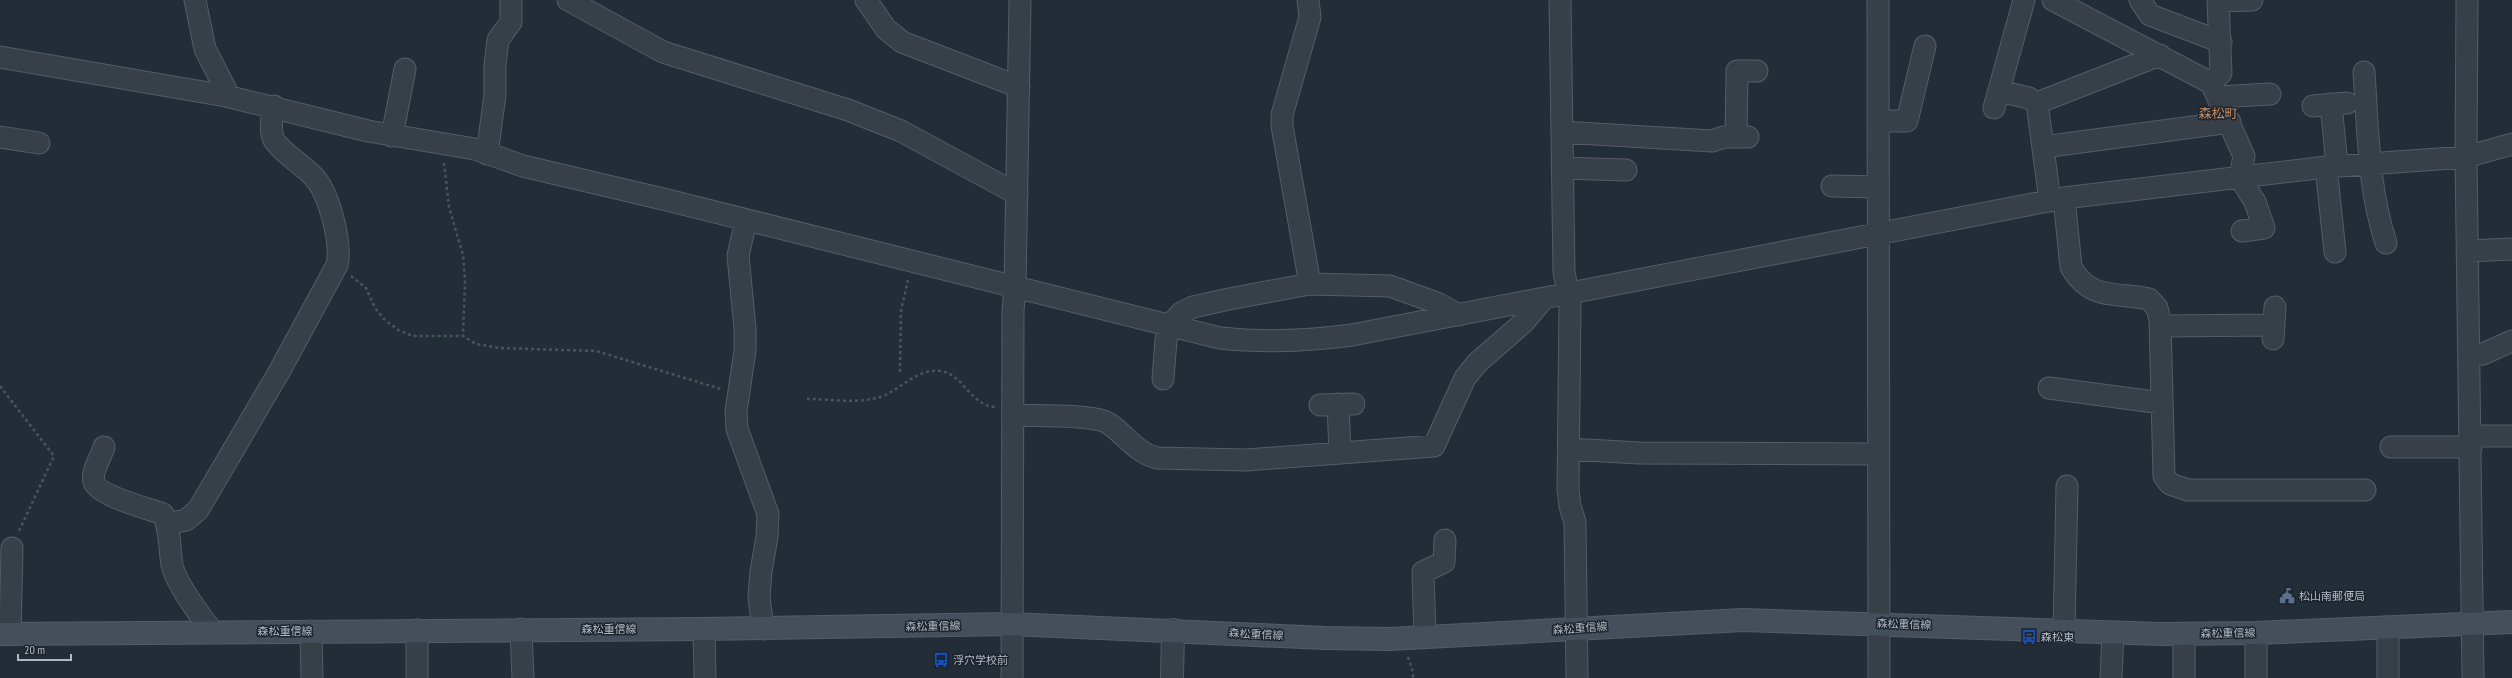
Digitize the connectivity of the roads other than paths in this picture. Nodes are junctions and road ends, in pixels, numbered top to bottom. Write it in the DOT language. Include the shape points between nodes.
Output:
graph roads {
  1 [pos="195,0"];
  2 [pos="511,0"];
  3 [pos="568,0"];
  4 [pos="866,0"];
  5 [pos="1020,0"];
  6 [pos="1308,0"];
  7 [pos="1560,0"];
  8 [pos="1878,0"];
  9 [pos="2024,0"];
  10 [pos="2053,0"];
  11 [pos="2252,0"];
  12 [pos="2467,0"];
  13 [pos="2218,1"];
  14 [pos="2145,14"];
  15 [pos="2220,42"];
  16 [pos="1926,46"];
  17 [pos="2160,56"];
  18 [pos="0,57"];
  19 [pos="405,69"];
  20 [pos="1757,71"];
  21 [pos="2364,72"];
  22 [pos="1019,87"];
  23 [pos="2215,90"];
  24 [pos="2270,94"];
  25 [pos="226,96"];
  26 [pos="2037,103"];
  27 [pos="2330,104"];
  28 [pos="274,106"];
  29 [pos="1879,121"];
  30 [pos="2230,122"];
  31 [pos="1562,132"];
  32 [pos="392,136"];
  33 [pos="0,137"];
  34 [pos="39,143"];
  35 [pos="2512,144"];
  36 [pos="2043,147"];
  37 [pos="487,154"];
  38 [pos="2466,157"];
  39 [pos="2370,164"];
  40 [pos="2332,167"];
  41 [pos="1562,168"];
  42 [pos="1626,170"];
  43 [pos="2240,178"];
  44 [pos="1832,186"];
  45 [pos="1878,187"];
  46 [pos="1017,194"];
  47 [pos="2057,199"];
  48 [pos="746,220"];
  49 [pos="2242,231"];
  50 [pos="1878,234"];
  51 [pos="2386,243"];
  52 [pos="2512,250"];
  53 [pos="2467,251"];
  54 [pos="2335,252"];
  55 [pos="1310,284"];
  56 [pos="1015,287"];
  57 [pos="1568,293"];
  58 [pos="1544,298"];
  59 [pos="1458,315"];
  60 [pos="2274,324"];
  61 [pos="1170,326"];
  62 [pos="2160,326"];
  63 [pos="2512,341"];
  64 [pos="2469,355"];
  65 [pos="1163,379"];
  66 [pos="2049,388"];
  67 [pos="2162,403"];
  68 [pos="1337,404"];
  69 [pos="1013,411"];
  70 [pos="2512,436"];
  71 [pos="2470,442"];
  72 [pos="2391,446"];
  73 [pos="104,447"];
  74 [pos="1569,449"];
  75 [pos="1340,453"];
  76 [pos="1878,454"];
  77 [pos="2067,486"];
  78 [pos="2365,490"];
  79 [pos="167,524"];
  80 [pos="1445,540"];
  81 [pos="12,548"];
  82 [pos="2512,622"];
  83 [pos="1878,623"];
  84 [pos="1012,624"];
  85 [pos="2472,624"];
  86 [pos="2388,627"];
  87 [pos="763,628"];
  88 [pos="1577,628"];
  89 [pos="521,629"];
  90 [pos="704,629"];
  91 [pos="418,630"];
  92 [pos="1173,630"];
  93 [pos="312,631"];
  94 [pos="212,632"];
  95 [pos="2064,632"];
  96 [pos="2113,633"];
  97 [pos="2256,633"];
  98 [pos="5,634"];
  99 [pos="2184,634"];
  100 [pos="1425,637"];
  101 [pos="312,678"];
  102 [pos="417,678"];
  103 [pos="523,678"];
  104 [pos="705,678"];
  105 [pos="1012,678"];
  106 [pos="1172,678"];
  107 [pos="1577,678"];
  108 [pos="1879,678"];
  109 [pos="2111,678"];
  110 [pos="2184,678"];
  111 [pos="2256,678"];
  112 [pos="2388,678"];
  113 [pos="2473,678"];
  1 -- 25 [label="street" via="205,49 225,88"];
  2 -- 37 [label="street" via="511,22 498,40 495,95"];
  3 -- 46 [label="street" via="663,52 848,110 901,131"];
  4 -- 22 [label="street" via="886,29 902,42"];
  5 -- 22 [label="street"];
  6 -- 55 [label="street" via="1310,17 1282,115 1282,126"];
  7 -- 31 [label="street"];
  8 -- 29 [label="street"];
  9 -- 26 [label="street" via="1997,100 2029,98"];
  10 -- 17 [label="street"];
  11 -- 13 [label="street"];
  12 -- 38 [label="street"];
  13 -- 15 [label="street"];
  14 -- 15 [label="street"];
  15 -- 23 [label="street" via="2221,72"];
  16 -- 29 [label="street" via="1907,121"];
  17 -- 23 [label="street"];
  17 -- 26 [label="street"];
  18 -- 25 [label="street"];
  19 -- 32 [label="street"];
  20 -- 31 [label="street" via="1737,71 1742,137 1724,137 1670,146"];
  21 -- 39 [label="street"];
  22 -- 46 [label="street"];
  23 -- 24 [label="street"];
  23 -- 30 [label="street"];
  25 -- 28 [label="street"];
  26 -- 36 [label="street"];
  27 -- 40 [label="street"];
  28 -- 32 [label="street"];
  28 -- 79 [label="street" via="271,120 275,140 322,186 340,254 337,265 276,379 198,510 186,520"];
  29 -- 45 [label="street"];
  30 -- 36 [label="street"];
  30 -- 43 [label="street" via="2244,156"];
  31 -- 41 [label="street"];
  32 -- 37 [label="street"];
  33 -- 34 [label="street"];
  35 -- 38 [label="street"];
  36 -- 47 [label="street"];
  37 -- 48 [label="street" via="523,166"];
  38 -- 39 [label="street"];
  38 -- 53 [label="street"];
  39 -- 40 [label="street"];
  39 -- 51 [label="street" via="2377,214"];
  40 -- 43 [label="street"];
  40 -- 54 [label="street"];
  41 -- 42 [label="street"];
  41 -- 57 [label="street" via="1564,272"];
  43 -- 47 [label="street"];
  43 -- 49 [label="street" via="2255,202 2264,228"];
  44 -- 45 [label="street"];
  45 -- 50 [label="street"];
  46 -- 56 [label="street"];
  47 -- 50 [label="street"];
  47 -- 62 [label="street" via="2071,268 2076,277 2086,287 2100,292 2149,299 2157,308"];
  48 -- 56 [label="street"];
  48 -- 87 [label="street" via="738,256 745,351 736,411 737,429 768,514 759,597"];
  50 -- 57 [label="street"];
  50 -- 76 [label="street"];
  52 -- 53 [label="street"];
  53 -- 64 [label="street"];
  55 -- 59 [label="street" via="1390,286 1437,303"];
  55 -- 61 [label="street" via="1193,307 1181,313"];
  56 -- 61 [label="street"];
  56 -- 69 [label="street"];
  57 -- 58 [label="street"];
  57 -- 74 [label="street"];
  58 -- 59 [label="street"];
  58 -- 75 [label="street" via="1523,323 1477,363 1465,378 1434,446"];
  59 -- 61 [label="street" via="1352,335 1286,342 1220,338"];
  60 -- 62 [label="street"];
  61 -- 65 [label="street" via="1166,340"];
  62 -- 67 [label="street"];
  63 -- 64 [label="street" via="2483,354"];
  64 -- 71 [label="street"];
  66 -- 67 [label="street"];
  67 -- 78 [label="street" via="2164,476 2170,484 2180,489"];
  68 -- 75 [label="street"];
  69 -- 75 [label="street" via="1107,422 1148,456 1157,458 1246,460"];
  69 -- 84 [label="street"];
  70 -- 71 [label="street"];
  71 -- 72 [label="street"];
  71 -- 85 [label="street"];
  73 -- 79 [label="street" via="94,474 94,483 138,507 163,514"];
  74 -- 76 [label="street" via="1639,453"];
  74 -- 88 [label="street" via="1570,506 1575,522"];
  76 -- 83 [label="street"];
  77 -- 95 [label="street"];
  79 -- 94 [label="street" via="173,567 194,606"];
  80 -- 100 [label="street" via="1444,562 1423,572"];
  81 -- 98 [label="street"];
  82 -- 85 [label="main road, 森松重信線"];
  83 -- 88 [label="main road, 森松重信線" via="1742,620"];
  83 -- 95 [label="main road, 森松重信線"];
  83 -- 108 [label="street"];
  84 -- 87 [label="main road, 森松重信線"];
  84 -- 92 [label="main road, 森松重信線"];
  84 -- 105 [label="street"];
  85 -- 86 [label="main road, 森松重信線"];
  85 -- 113 [label="street"];
  86 -- 97 [label="main road, 森松重信線"];
  86 -- 112 [label="street"];
  87 -- 90 [label="main road, 森松重信線"];
  88 -- 100 [label="main road, 森松重信線"];
  88 -- 107 [label="street"];
  89 -- 90 [label="main road, 森松重信線"];
  89 -- 91 [label="main road, 森松重信線"];
  89 -- 103 [label="street"];
  90 -- 104 [label="street"];
  91 -- 93 [label="main road, 森松重信線"];
  91 -- 102 [label="street"];
  92 -- 100 [label="main road, 森松重信線" via="1325,638"];
  92 -- 106 [label="street"];
  93 -- 94 [label="main road, 森松重信線"];
  93 -- 101 [label="street"];
  94 -- 98 [label="main road, 森松重信線"];
  95 -- 96 [label="main road, 森松重信線"];
  96 -- 99 [label="main road, 森松重信線"];
  96 -- 109 [label="street"];
  97 -- 99 [label="main road, 森松重信線"];
  97 -- 111 [label="street"];
  99 -- 110 [label="street"];
}
